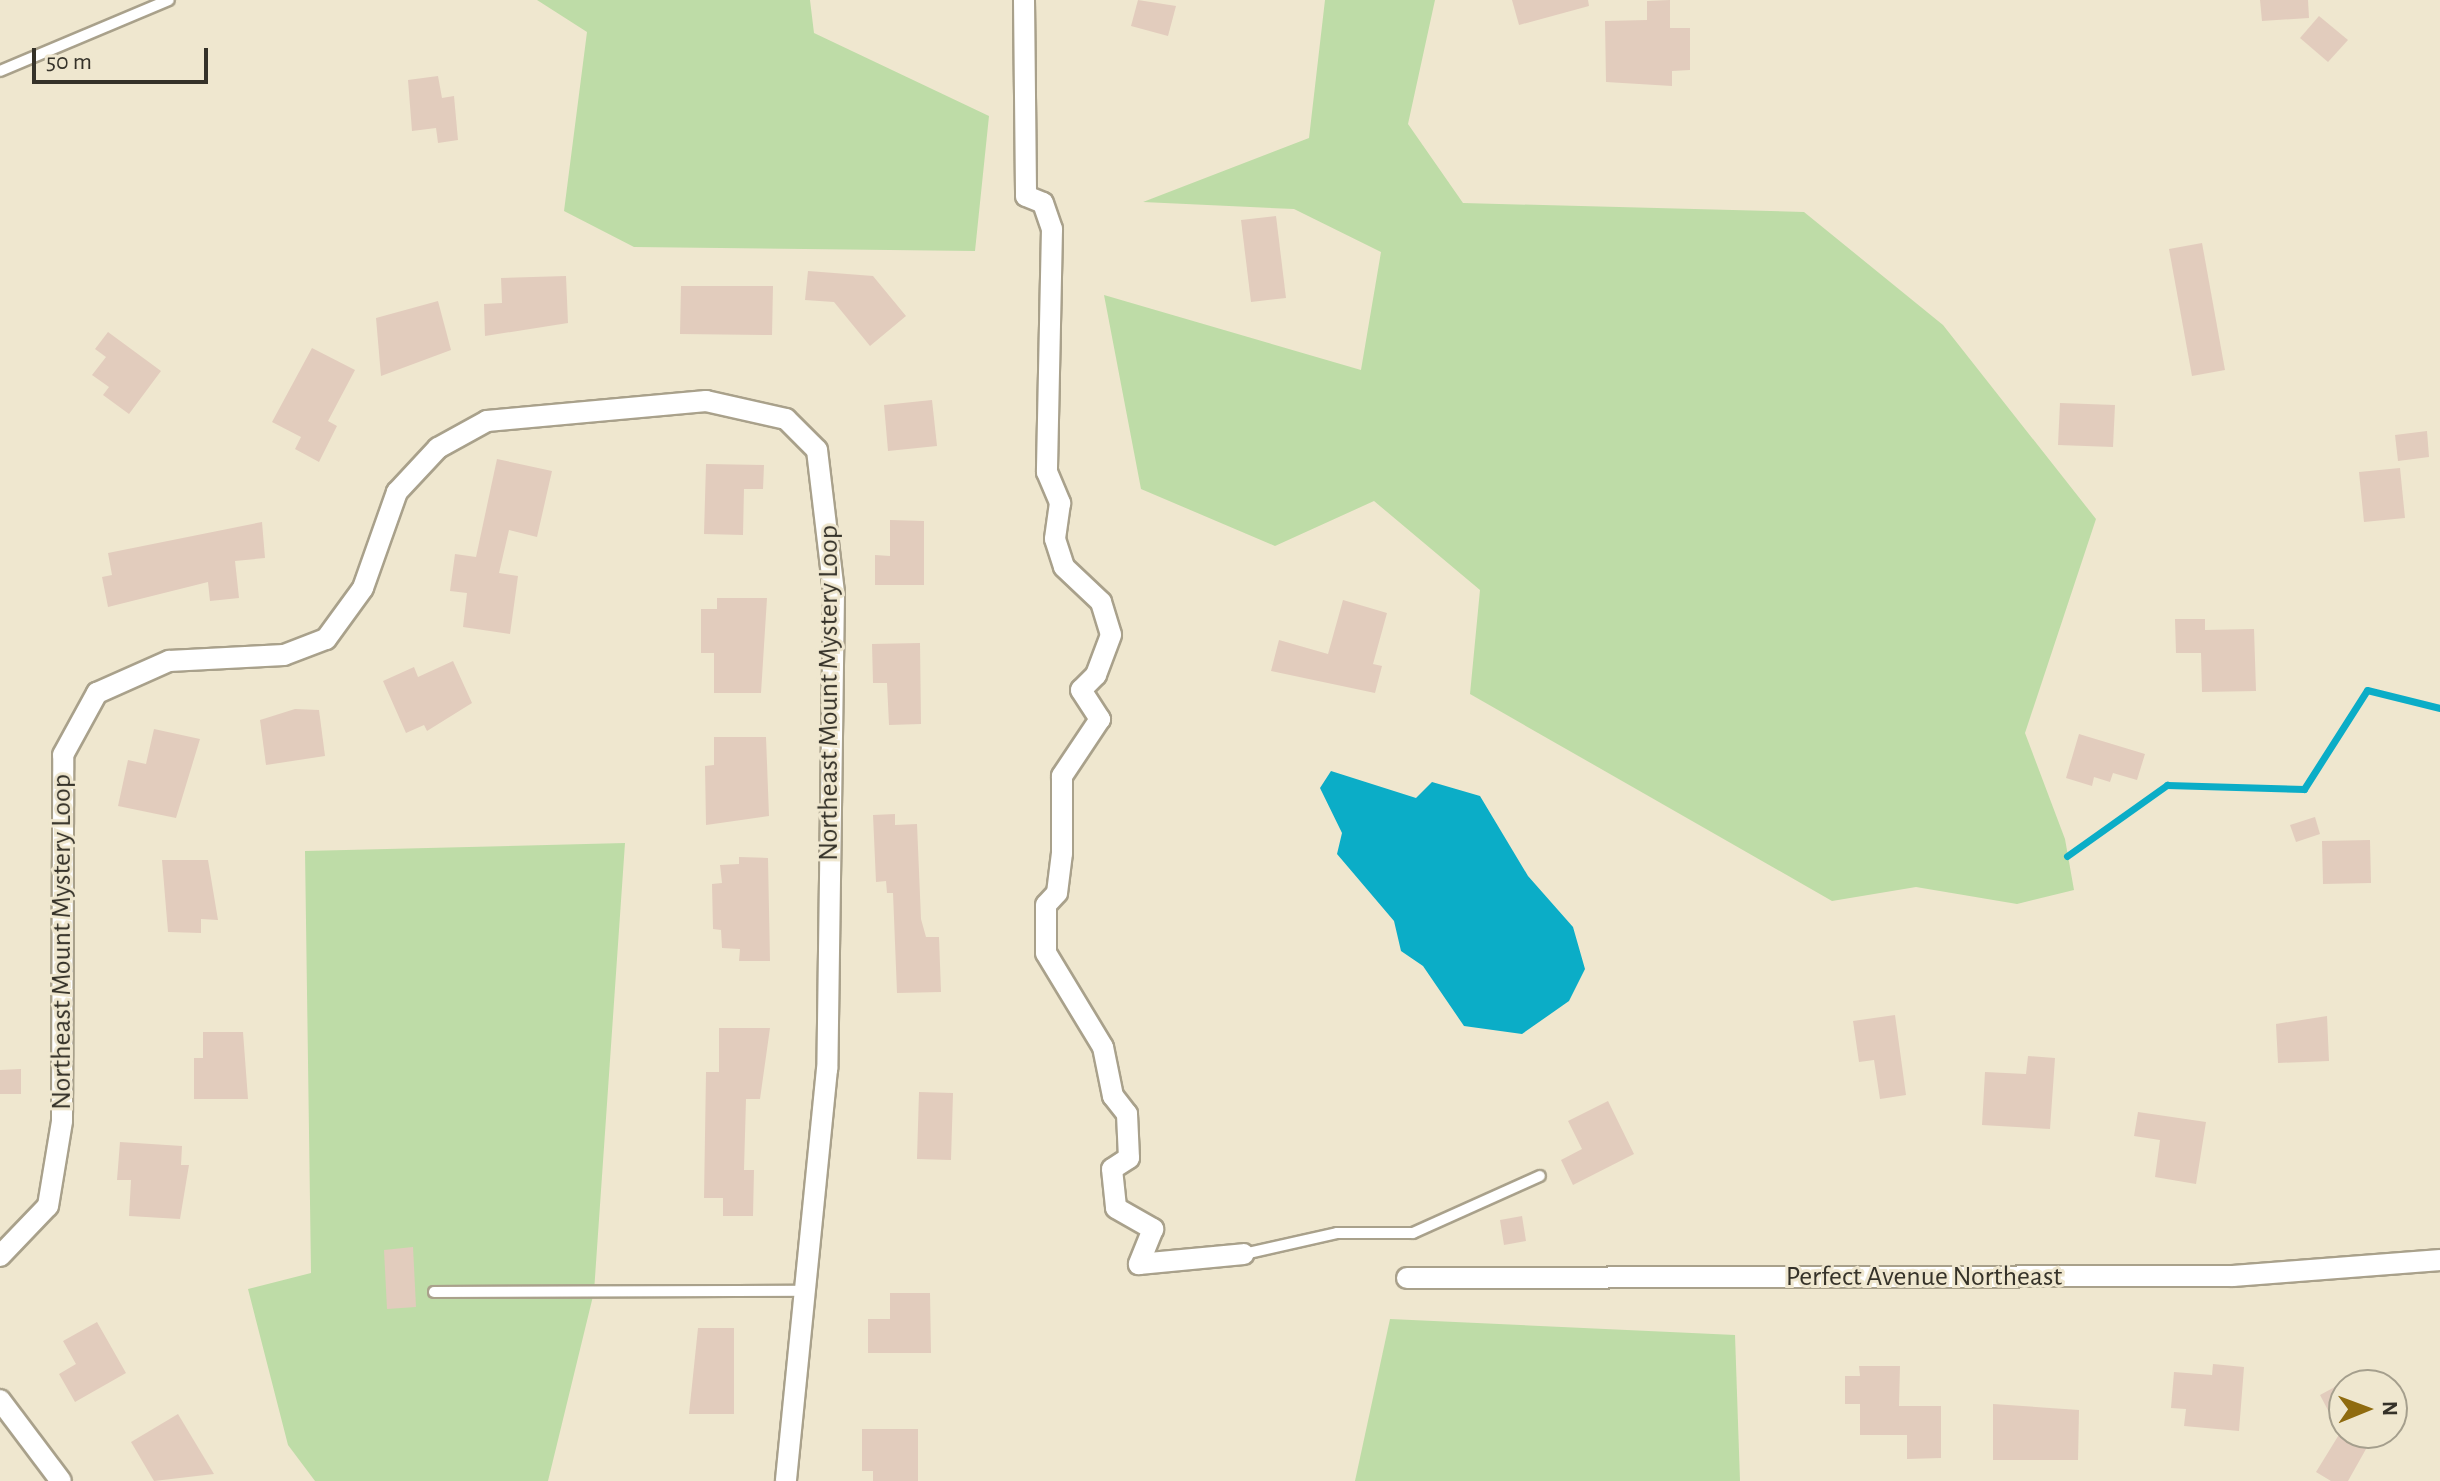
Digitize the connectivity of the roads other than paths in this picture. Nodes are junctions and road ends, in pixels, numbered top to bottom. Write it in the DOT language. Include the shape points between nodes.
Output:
graph roads {
  1 [pos="169,0"];
  2 [pos="1024,0"];
  3 [pos="0,71"];
  4 [pos="1540,1176"];
  5 [pos="1244,1254"];
  6 [pos="0,1256"];
  7 [pos="2440,1260"];
  8 [pos="1407,1278"];
  9 [pos="806,1291"];
  10 [pos="434,1292"];
  11 [pos="0,1400"];
  12 [pos="61,1481"];
  13 [pos="786,1481"];
  1 -- 3 [label="lane"];
  2 -- 5 [label="street" via="1026,196 1043,203 1052,229 1047,472 1060,503 1055,539 1064,567 1101,602 1111,635 1096,675 1081,690 1100,719 1062,776 1062,853 1057,893 1046,905 1046,953 1103,1047 1103,1070 1127,1114 1134,1139 1129,1158 1112,1169 1116,1208 1153,1229 1139,1264"];
  4 -- 5 [label="lane" via="1413,1233 1337,1233"];
  6 -- 9 [label="street, Northeast Mount Mystery Loop" via="48,1206 62,1121 63,755 97,693 169,661 284,655 326,639 363,588 397,492 438,448 487,421 706,401 786,419 817,450 827,489 834,593 827,1069"];
  7 -- 8 [label="street, Perfect Avenue Northeast" via="2233,1276"];
  9 -- 10 [label="lane"];
  9 -- 13 [label="street, Northeast Mount Mystery Loop"];
  11 -- 12 [label="street"];
}
